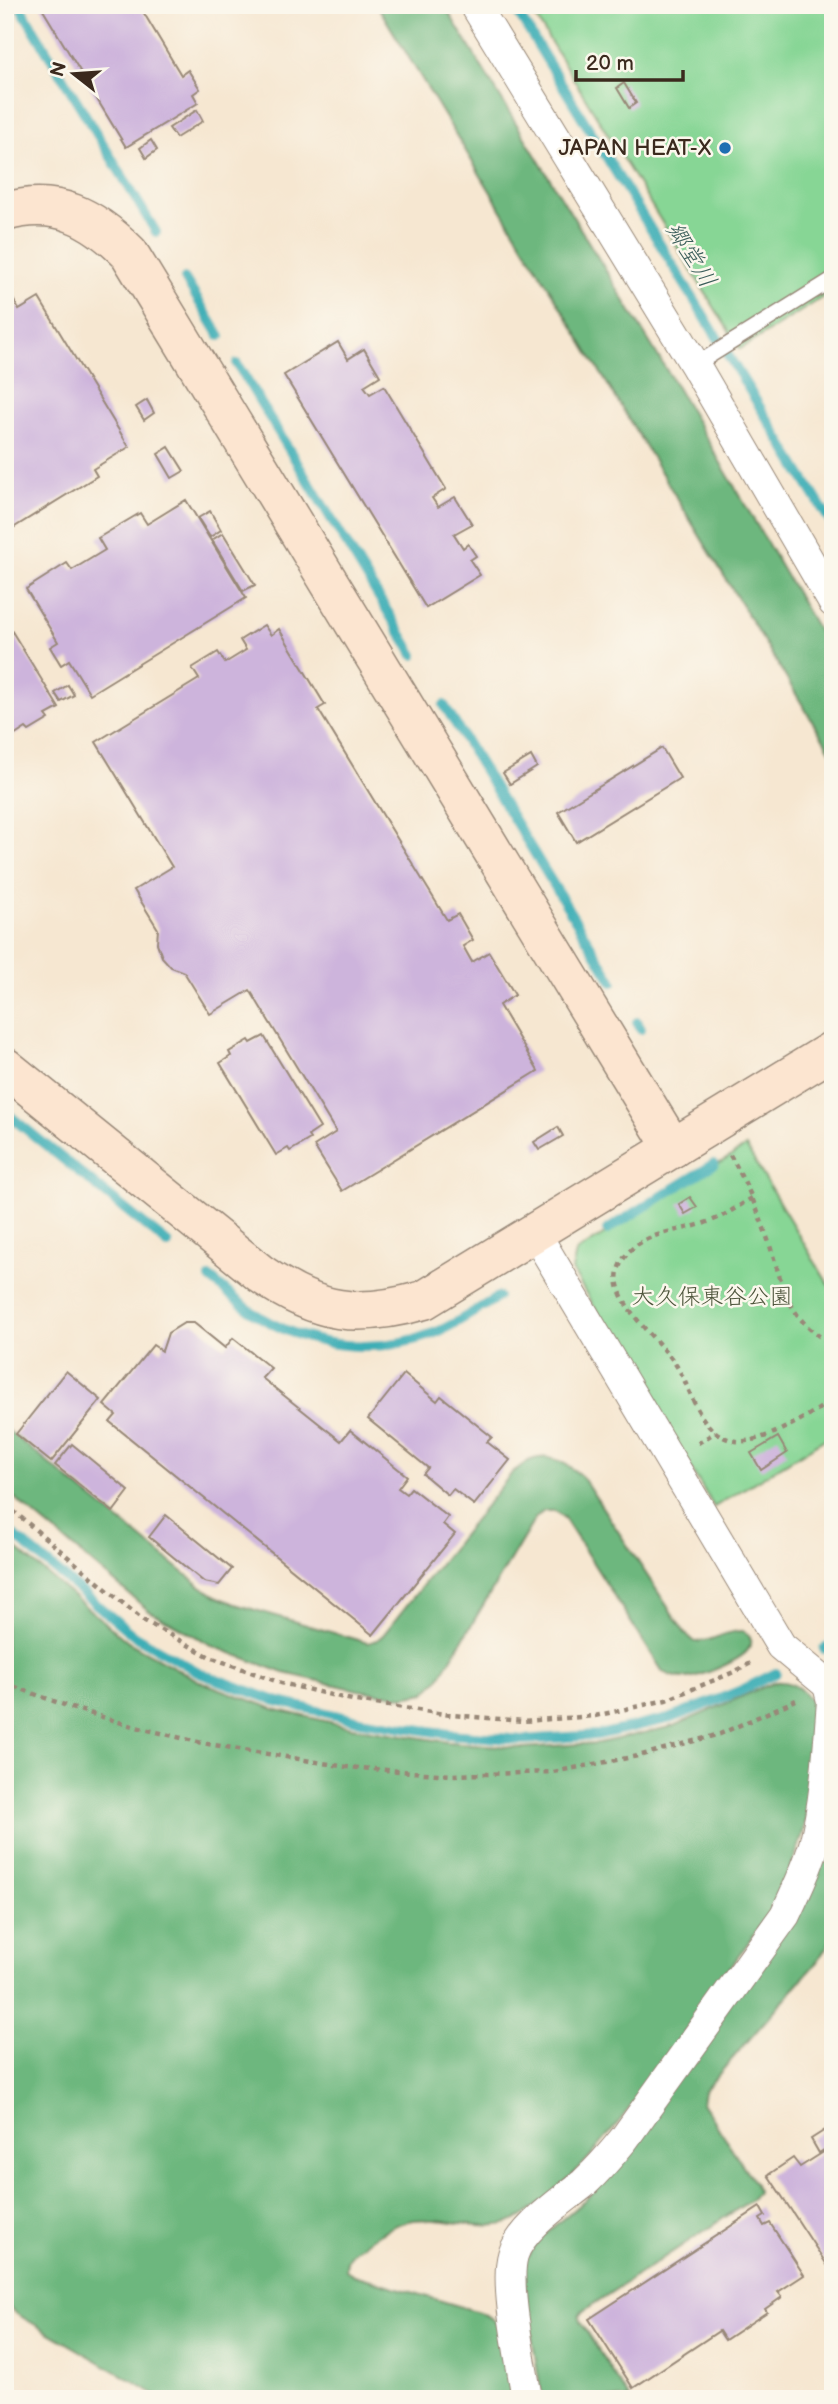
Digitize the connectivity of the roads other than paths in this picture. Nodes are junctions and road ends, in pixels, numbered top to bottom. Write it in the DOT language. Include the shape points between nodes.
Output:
graph roads {
  1 [pos="475,5"];
  2 [pos="5,212"];
  3 [pos="833,279"];
  4 [pos="702,360"];
  5 [pos="833,602"];
  6 [pos="833,1050"];
  7 [pos="5,1067"];
  8 [pos="673,1148"];
  9 [pos="535,1233"];
  10 [pos="831,1684"];
  11 [pos="527,2399"];
  1 -- 4 [label="street"];
  2 -- 8 [label="street" via="51,207 81,215 107,231 129,253"];
  3 -- 4 [label="lane"];
  4 -- 5 [label="street"];
  6 -- 8 [label="street"];
  7 -- 9 [label="street" via="261,1274 290,1294 322,1306 356,1312 424,1300"];
  8 -- 9 [label="street"];
  9 -- 10 [label="street" via="781,1646"];
  10 -- 11 [label="street" via="821,1810 813,1846 785,1915 618,2147 527,2231 513,2254 510,2280"];
}
